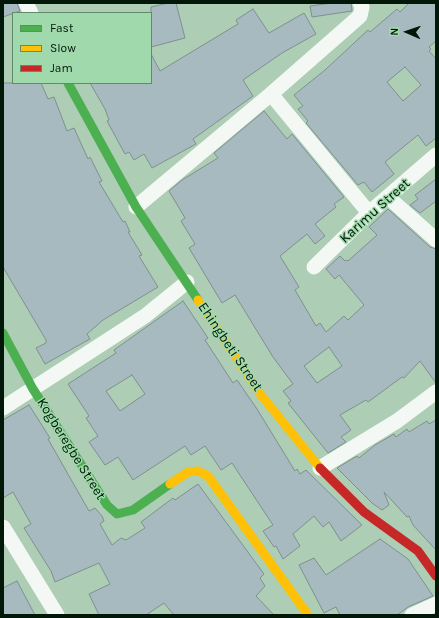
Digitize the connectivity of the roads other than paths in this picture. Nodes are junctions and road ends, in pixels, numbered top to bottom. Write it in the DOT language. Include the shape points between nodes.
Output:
graph roads {
  1 [pos="26,3"];
  2 [pos="361,5"];
  3 [pos="30,12"];
  4 [pos="69,84"];
  5 [pos="271,94"];
  6 [pos="436,155"];
  7 [pos="389,198"];
  8 [pos="136,207"];
  9 [pos="369,213"];
  10 [pos="436,240"];
  11 [pos="314,267"];
  12 [pos="187,282"];
  13 [pos="3,333"];
  14 [pos="33,389"];
  15 [pos="436,392"];
  16 [pos="3,408"];
  17 [pos="320,468"];
  18 [pos="3,527"];
  19 [pos="436,576"];
  20 [pos="436,604"];
  21 [pos="57,615"];
  22 [pos="308,615"];
  23 [pos="412,615"];
  1 -- 3 [label="street"];
  2 -- 5 [label="street" via="360,16"];
  4 -- 8 [label="street, Ehingbeti Street"];
  5 -- 8 [label="street"];
  5 -- 9 [label="street"];
  6 -- 7 [label="street, Karimu Street"];
  7 -- 9 [label="street, Karimu Street"];
  7 -- 10 [label="street"];
  8 -- 12 [label="street, Ehingbeti Street"];
  9 -- 11 [label="street, Karimu Street"];
  12 -- 14 [label="street, Kogberegbe Street" via="145,316"];
  12 -- 17 [label="street, Ehingbeti Street" via="261,395"];
  13 -- 14 [label="street"];
  14 -- 16 [label="street"];
  14 -- 22 [label="street, Kogberegbe Street" via="107,505 118,514 133,510 188,472 198,471 208,476"];
  15 -- 17 [label="street" via="397,421"];
  17 -- 19 [label="street, Ehingbeti Street" via="364,512 418,551"];
  18 -- 21 [label="street"];
  20 -- 23 [label="street"];
}
